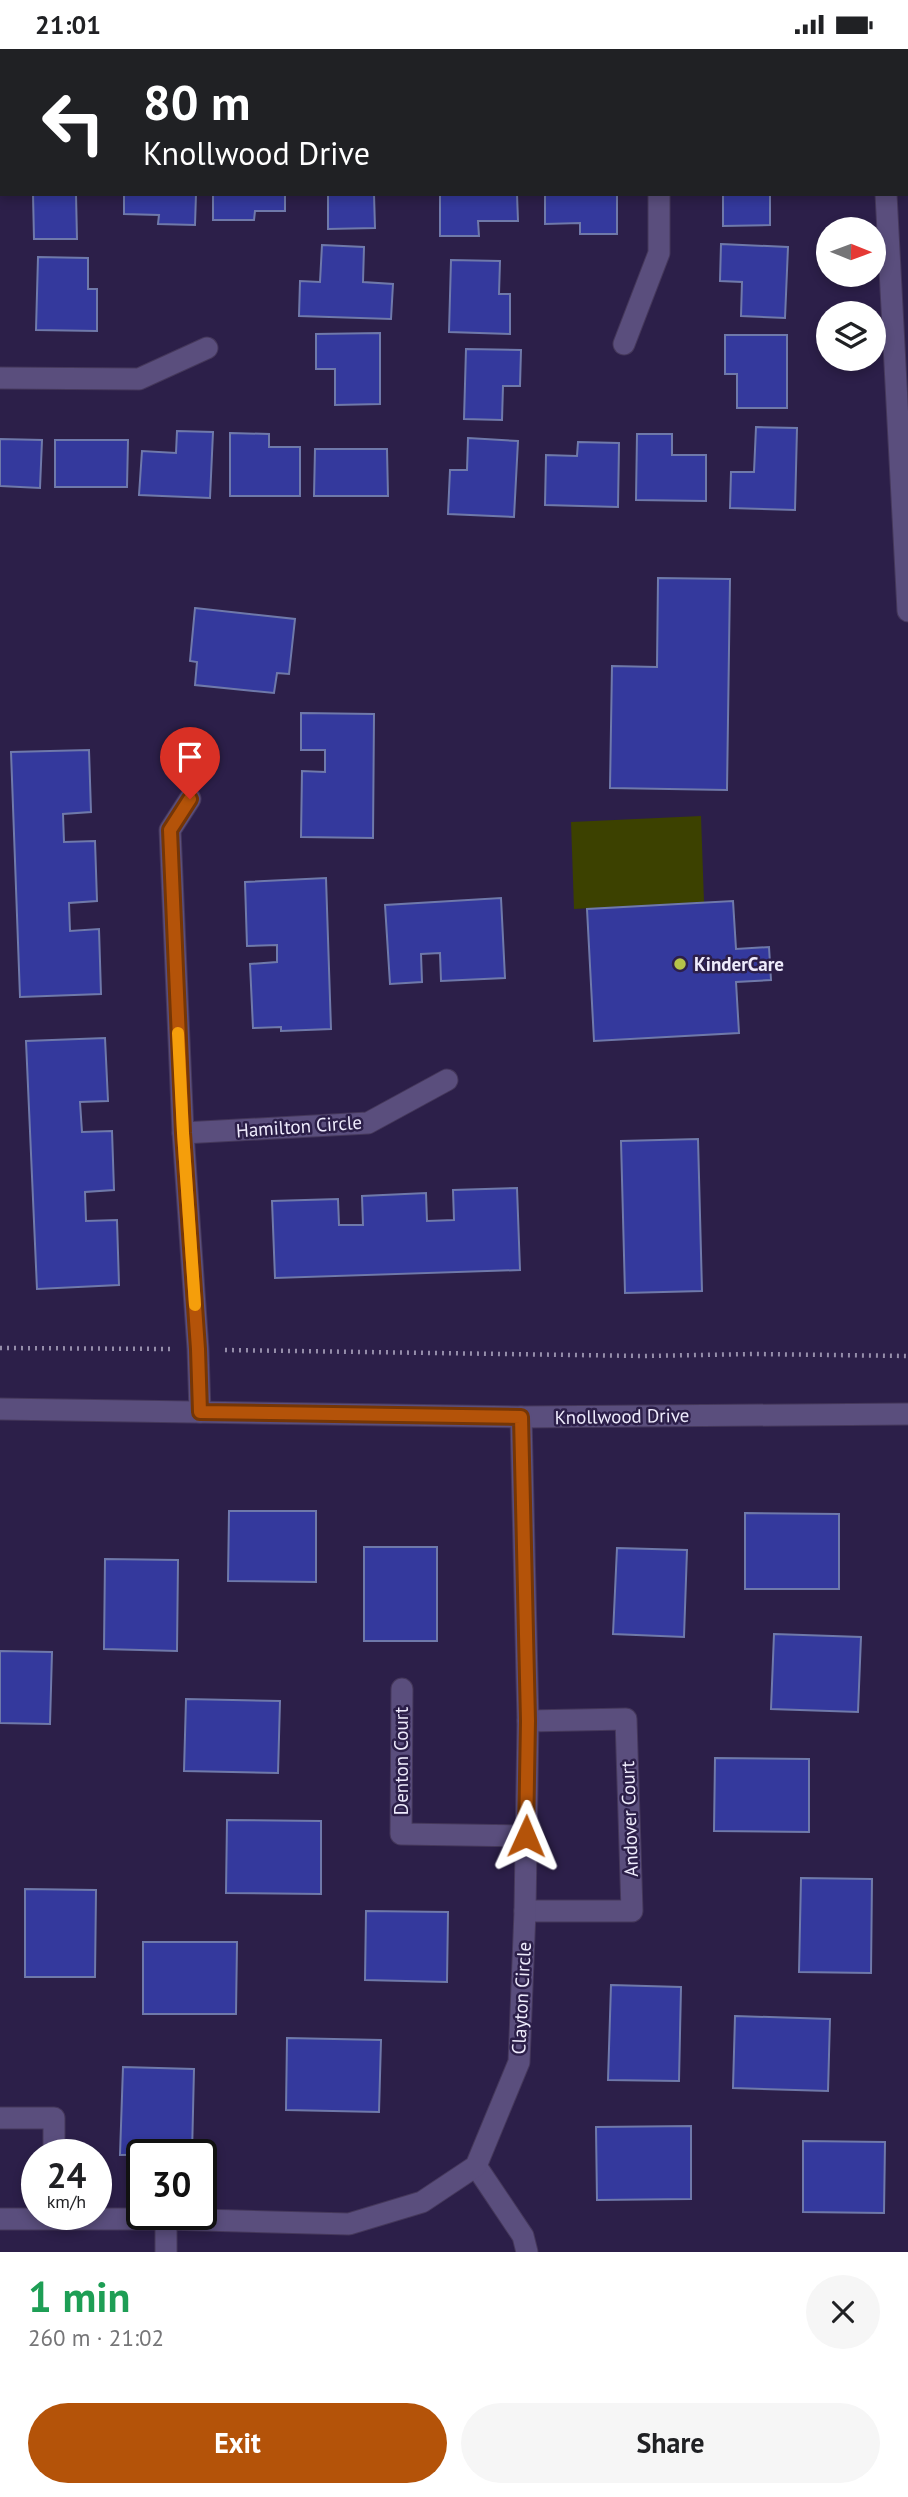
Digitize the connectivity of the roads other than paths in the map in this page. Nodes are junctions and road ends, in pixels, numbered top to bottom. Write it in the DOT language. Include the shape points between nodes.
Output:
graph roads {
  1 [pos="659,196"];
  2 [pos="894,201"];
  3 [pos="624,344"];
  4 [pos="207,348"];
  5 [pos="0,377"];
  6 [pos="907,601"];
  7 [pos="190,799"];
  8 [pos="447,1080"];
  9 [pos="183,1133"];
  10 [pos="0,1409"];
  11 [pos="200,1412"];
  12 [pos="908,1414"];
  13 [pos="521,1417"];
  14 [pos="402,1689"];
  15 [pos="528,1721"];
  16 [pos="526,1836"];
  17 [pos="525,1911"];
  18 [pos="0,2118"];
  19 [pos="54,2139"];
  20 [pos="476,2166"];
  21 [pos="21,2218"];
  22 [pos="0,2219"];
  23 [pos="217,2220"];
  24 [pos="166,2230"];
  25 [pos="166,2252"];
  26 [pos="527,2252"];
  1 -- 3 [label="street" via="659,253"];
  2 -- 6 [label="street"];
  4 -- 5 [label="street" via="139,379"];
  7 -- 9 [label="street" via="170,830"];
  8 -- 9 [label="street, Hamilton Circle" via="368,1123"];
  9 -- 11 [label="street"];
  10 -- 11 [label="street, Knollwood Drive"];
  11 -- 13 [label="street, Knollwood Drive"];
  12 -- 13 [label="street, Knollwood Drive"];
  13 -- 15 [label="street, Clayton Circle"];
  14 -- 16 [label="street, Denton Court" via="401,1834"];
  15 -- 16 [label="street, Clayton Circle"];
  15 -- 17 [label="street, Andover Court" via="626,1719 632,1912"];
  16 -- 17 [label="street, Clayton Circle"];
  17 -- 20 [label="street, Clayton Circle" via="519,2061"];
  18 -- 19 [label="street" via="54,2118"];
  20 -- 23 [label="street" via="422,2202 349,2224"];
  20 -- 26 [label="street" via="523,2236"];
  21 -- 22 [label="street"];
  24 -- 25 [label="street"];
}
